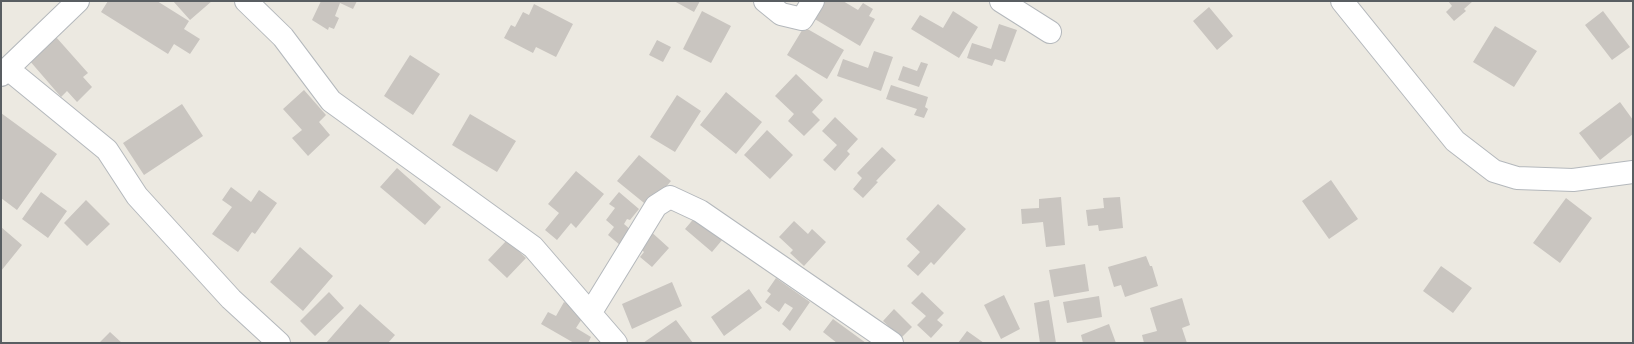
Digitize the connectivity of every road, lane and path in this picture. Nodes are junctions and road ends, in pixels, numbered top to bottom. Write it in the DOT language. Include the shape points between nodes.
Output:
graph roads {
  1 [pos="78,1"];
  2 [pos="246,1"];
  3 [pos="766,1"];
  4 [pos="813,1"];
  5 [pos="1001,1"];
  6 [pos="1342,1"];
  7 [pos="1050,32"];
  8 [pos="4,72"];
  9 [pos="1633,172"];
  10 [pos="591,312"];
  11 [pos="279,343"];
  12 [pos="616,343"];
  13 [pos="892,343"];
  1 -- 8 [label="street"];
  2 -- 10 [label="street" via="283,37 331,101 533,247"];
  3 -- 4 [label="street" via="781,14 802,19"];
  5 -- 7 [label="street"];
  6 -- 9 [label="street" via="1455,141 1494,171 1518,178 1573,180"];
  8 -- 11 [label="street" via="107,150 137,196 232,299"];
  10 -- 12 [label="street"];
  10 -- 13 [label="street" via="656,206 670,197 700,211"];
}
